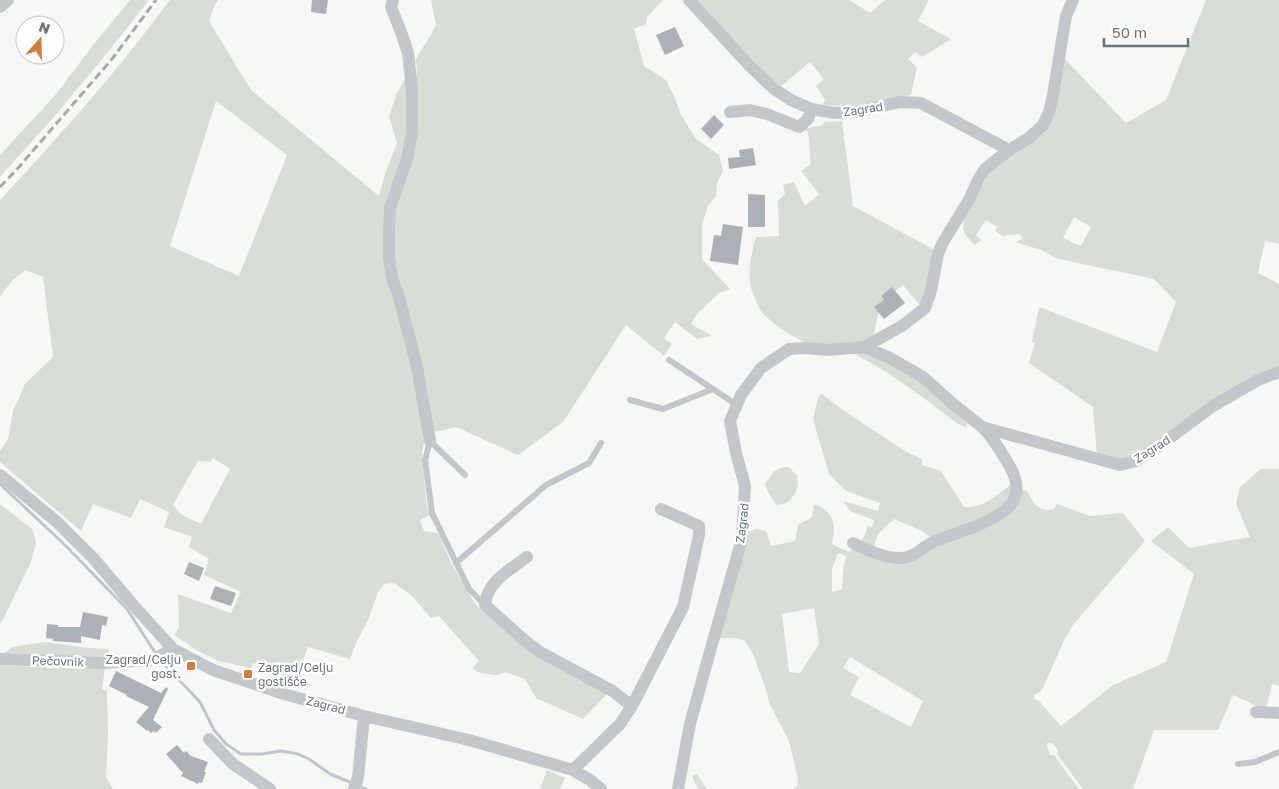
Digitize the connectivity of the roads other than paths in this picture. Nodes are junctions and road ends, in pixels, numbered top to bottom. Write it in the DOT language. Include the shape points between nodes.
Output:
graph roads {
  1 [pos="8,0"];
  2 [pos="393,0"];
  3 [pos="689,0"];
  4 [pos="1073,0"];
  5 [pos="0,7"];
  6 [pos="810,109"];
  7 [pos="730,112"];
  8 [pos="1009,150"];
  9 [pos="864,347"];
  10 [pos="669,360"];
  11 [pos="1279,372"];
  12 [pos="713,389"];
  13 [pos="630,400"];
  14 [pos="737,405"];
  15 [pos="982,427"];
  16 [pos="430,441"];
  17 [pos="601,443"];
  18 [pos="0,475"];
  19 [pos="465,475"];
  20 [pos="661,509"];
  21 [pos="853,543"];
  22 [pos="527,557"];
  23 [pos="456,563"];
  24 [pos="485,605"];
  25 [pos="173,648"];
  26 [pos="0,659"];
  27 [pos="632,706"];
  28 [pos="1256,712"];
  29 [pos="1279,713"];
  30 [pos="364,716"];
  31 [pos="209,739"];
  32 [pos="1279,752"];
  33 [pos="1238,764"];
  34 [pos="573,770"];
  35 [pos="356,783"];
  36 [pos="270,789"];
  37 [pos="601,789"];
  38 [pos="678,789"];
  1 -- 5 [label="street"];
  2 -- 16 [label="street" via="391,7 408,53 412,133 407,160 390,208 389,258 392,280 415,360"];
  3 -- 6 [label="street, Zagrad" via="774,89"];
  4 -- 8 [label="street, Zagrad" via="1066,16 1053,95 1043,125 1030,138"];
  6 -- 7 [label="street" via="808,119 799,127 750,110"];
  6 -- 8 [label="street, Zagrad" via="857,112 900,102 921,103"];
  8 -- 9 [label="street, Zagrad" via="985,169 942,244 925,308 902,326"];
  9 -- 14 [label="street, Zagrad" via="789,349 761,368"];
  9 -- 15 [label="street, Zagrad" via="922,377"];
  10 -- 12 [label="lane"];
  11 -- 15 [label="street, Zagrad" via="1258,380 1213,406 1136,462 1120,465"];
  12 -- 13 [label="lane" via="664,409"];
  12 -- 14 [label="lane"];
  14 -- 38 [label="street, Zagrad" via="730,421 746,486 742,539 690,724"];
  15 -- 21 [label="street, Zagrad" via="992,436 1016,479 1012,504 993,519 932,542 913,556 886,556"];
  16 -- 19 [label="lane"];
  16 -- 23 [label="lane" via="426,460 432,513"];
  17 -- 23 [label="lane" via="589,463 546,485"];
  18 -- 25 [label="street, Zagrad" via="57,522 94,559"];
  20 -- 27 [label="street" via="699,526 699,535 683,607"];
  22 -- 24 [label="street" via="495,581"];
  23 -- 24 [label="lane" via="469,589"];
  24 -- 27 [label="street" via="540,652 611,690"];
  25 -- 26 [label="street, Pečovnik" via="156,657 105,663"];
  25 -- 30 [label="street, Zagrad" via="213,670"];
  27 -- 34 [label="street" via="620,724"];
  28 -- 29 [label="street"];
  30 -- 34 [label="street, Zagrad" via="469,740"];
  30 -- 35 [label="street"];
  31 -- 36 [label="street" via="233,764"];
  32 -- 33 [label="lane" via="1255,762"];
  34 -- 37 [label="street, Zagrad"];
}
